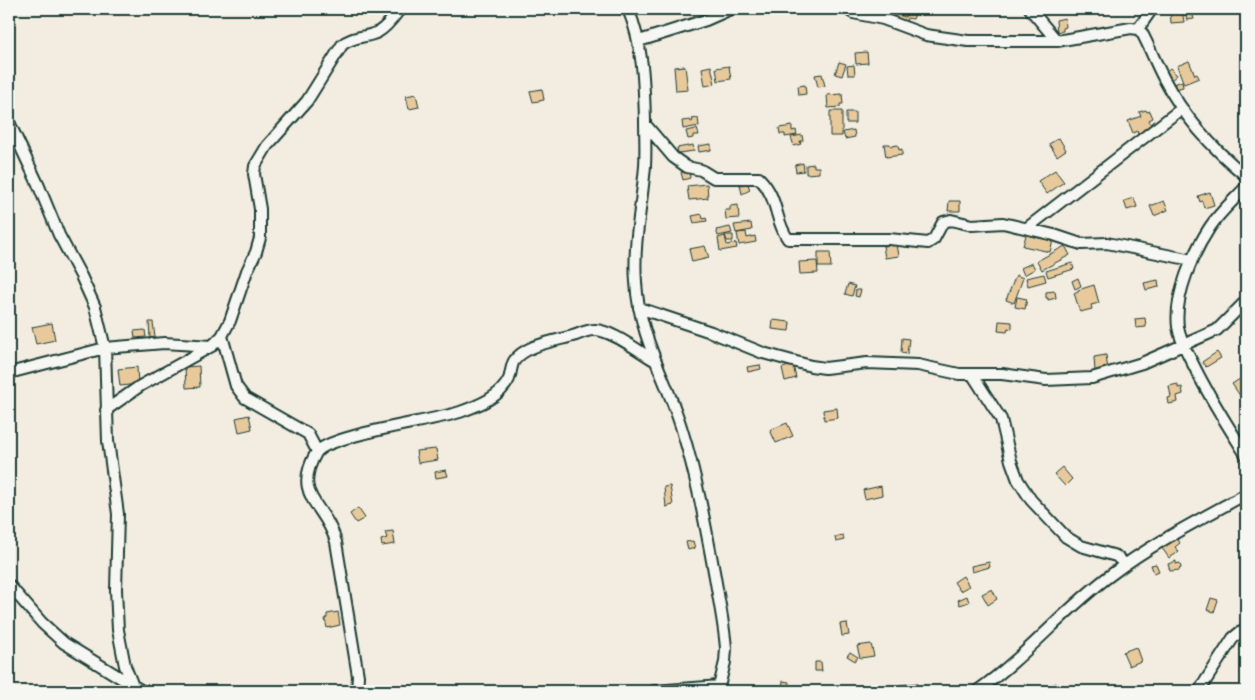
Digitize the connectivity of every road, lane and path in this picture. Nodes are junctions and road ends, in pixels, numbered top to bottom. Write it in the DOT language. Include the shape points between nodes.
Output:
graph roads {
  1 [pos="400,9"];
  2 [pos="628,9"];
  3 [pos="731,9"];
  4 [pos="847,9"];
  5 [pos="1030,9"];
  6 [pos="1152,9"];
  7 [pos="884,14"];
  8 [pos="1138,29"];
  9 [pos="639,41"];
  10 [pos="1057,41"];
  11 [pos="1181,109"];
  12 [pos="9,122"];
  13 [pos="645,124"];
  14 [pos="1246,176"];
  15 [pos="1246,187"];
  16 [pos="1027,228"];
  17 [pos="1192,260"];
  18 [pos="1246,301"];
  19 [pos="639,308"];
  20 [pos="222,336"];
  21 [pos="1184,345"];
  22 [pos="212,346"];
  23 [pos="105,348"];
  24 [pos="654,360"];
  25 [pos="9,374"];
  26 [pos="972,374"];
  27 [pos="106,410"];
  28 [pos="317,451"];
  29 [pos="1246,455"];
  30 [pos="1246,494"];
  31 [pos="1125,564"];
  32 [pos="9,585"];
  33 [pos="1246,630"];
  34 [pos="138,688"];
  35 [pos="719,688"];
  36 [pos="357,691"];
  37 [pos="654,691"];
  38 [pos="977,691"];
  39 [pos="1199,691"];
  1 -- 20 [label="street" via="378,32 342,45 307,101 255,166 260,238"];
  2 -- 9 [label="street"];
  3 -- 9 [label="street"];
  4 -- 7 [label="street" via="853,13"];
  5 -- 10 [label="street"];
  6 -- 8 [label="street"];
  7 -- 10 [label="street" via="926,35 968,41"];
  8 -- 10 [label="street"];
  8 -- 11 [label="street"];
  9 -- 13 [label="street"];
  11 -- 14 [label="street"];
  11 -- 16 [label="street"];
  12 -- 23 [label="street" via="95,307"];
  13 -- 16 [label="street" via="673,157 687,167 701,170 714,178 759,178 774,200 788,239 889,239 928,243 947,220 972,225 1003,223"];
  13 -- 19 [label="street" via="645,165 635,267"];
  15 -- 17 [label="street" via="1210,227"];
  16 -- 17 [label="street" via="1081,244 1107,243"];
  17 -- 21 [label="street" via="1178,305 1178,327"];
  18 -- 21 [label="street" via="1217,330"];
  19 -- 24 [label="street"];
  19 -- 26 [label="street" via="811,366 918,365"];
  20 -- 22 [label="street"];
  20 -- 28 [label="street" via="236,386 245,398 308,434"];
  21 -- 26 [label="street" via="1092,378 1046,380 1007,374"];
  21 -- 29 [label="street" via="1205,388"];
  22 -- 23 [label="street" via="164,343"];
  22 -- 27 [label="street" via="147,382"];
  23 -- 25 [label="street"];
  23 -- 27 [label="street"];
  24 -- 28 [label="street" via="616,337 594,330 539,346 521,355 513,362 504,388 472,408 355,436"];
  24 -- 35 [label="street" via="682,428 706,528 725,638 725,662"];
  26 -- 31 [label="street" via="1000,419 1018,480 1031,500 1066,537 1081,546 1116,556"];
  27 -- 34 [label="street" via="118,514 118,630 125,666"];
  28 -- 36 [label="street" via="307,474 307,485 310,496 330,524 336,542 358,676"];
  30 -- 31 [label="street"];
  31 -- 38 [label="street"];
  32 -- 34 [label="street" via="64,643"];
  33 -- 39 [label="street" via="1232,638"];
  35 -- 37 [label="street"];
}
